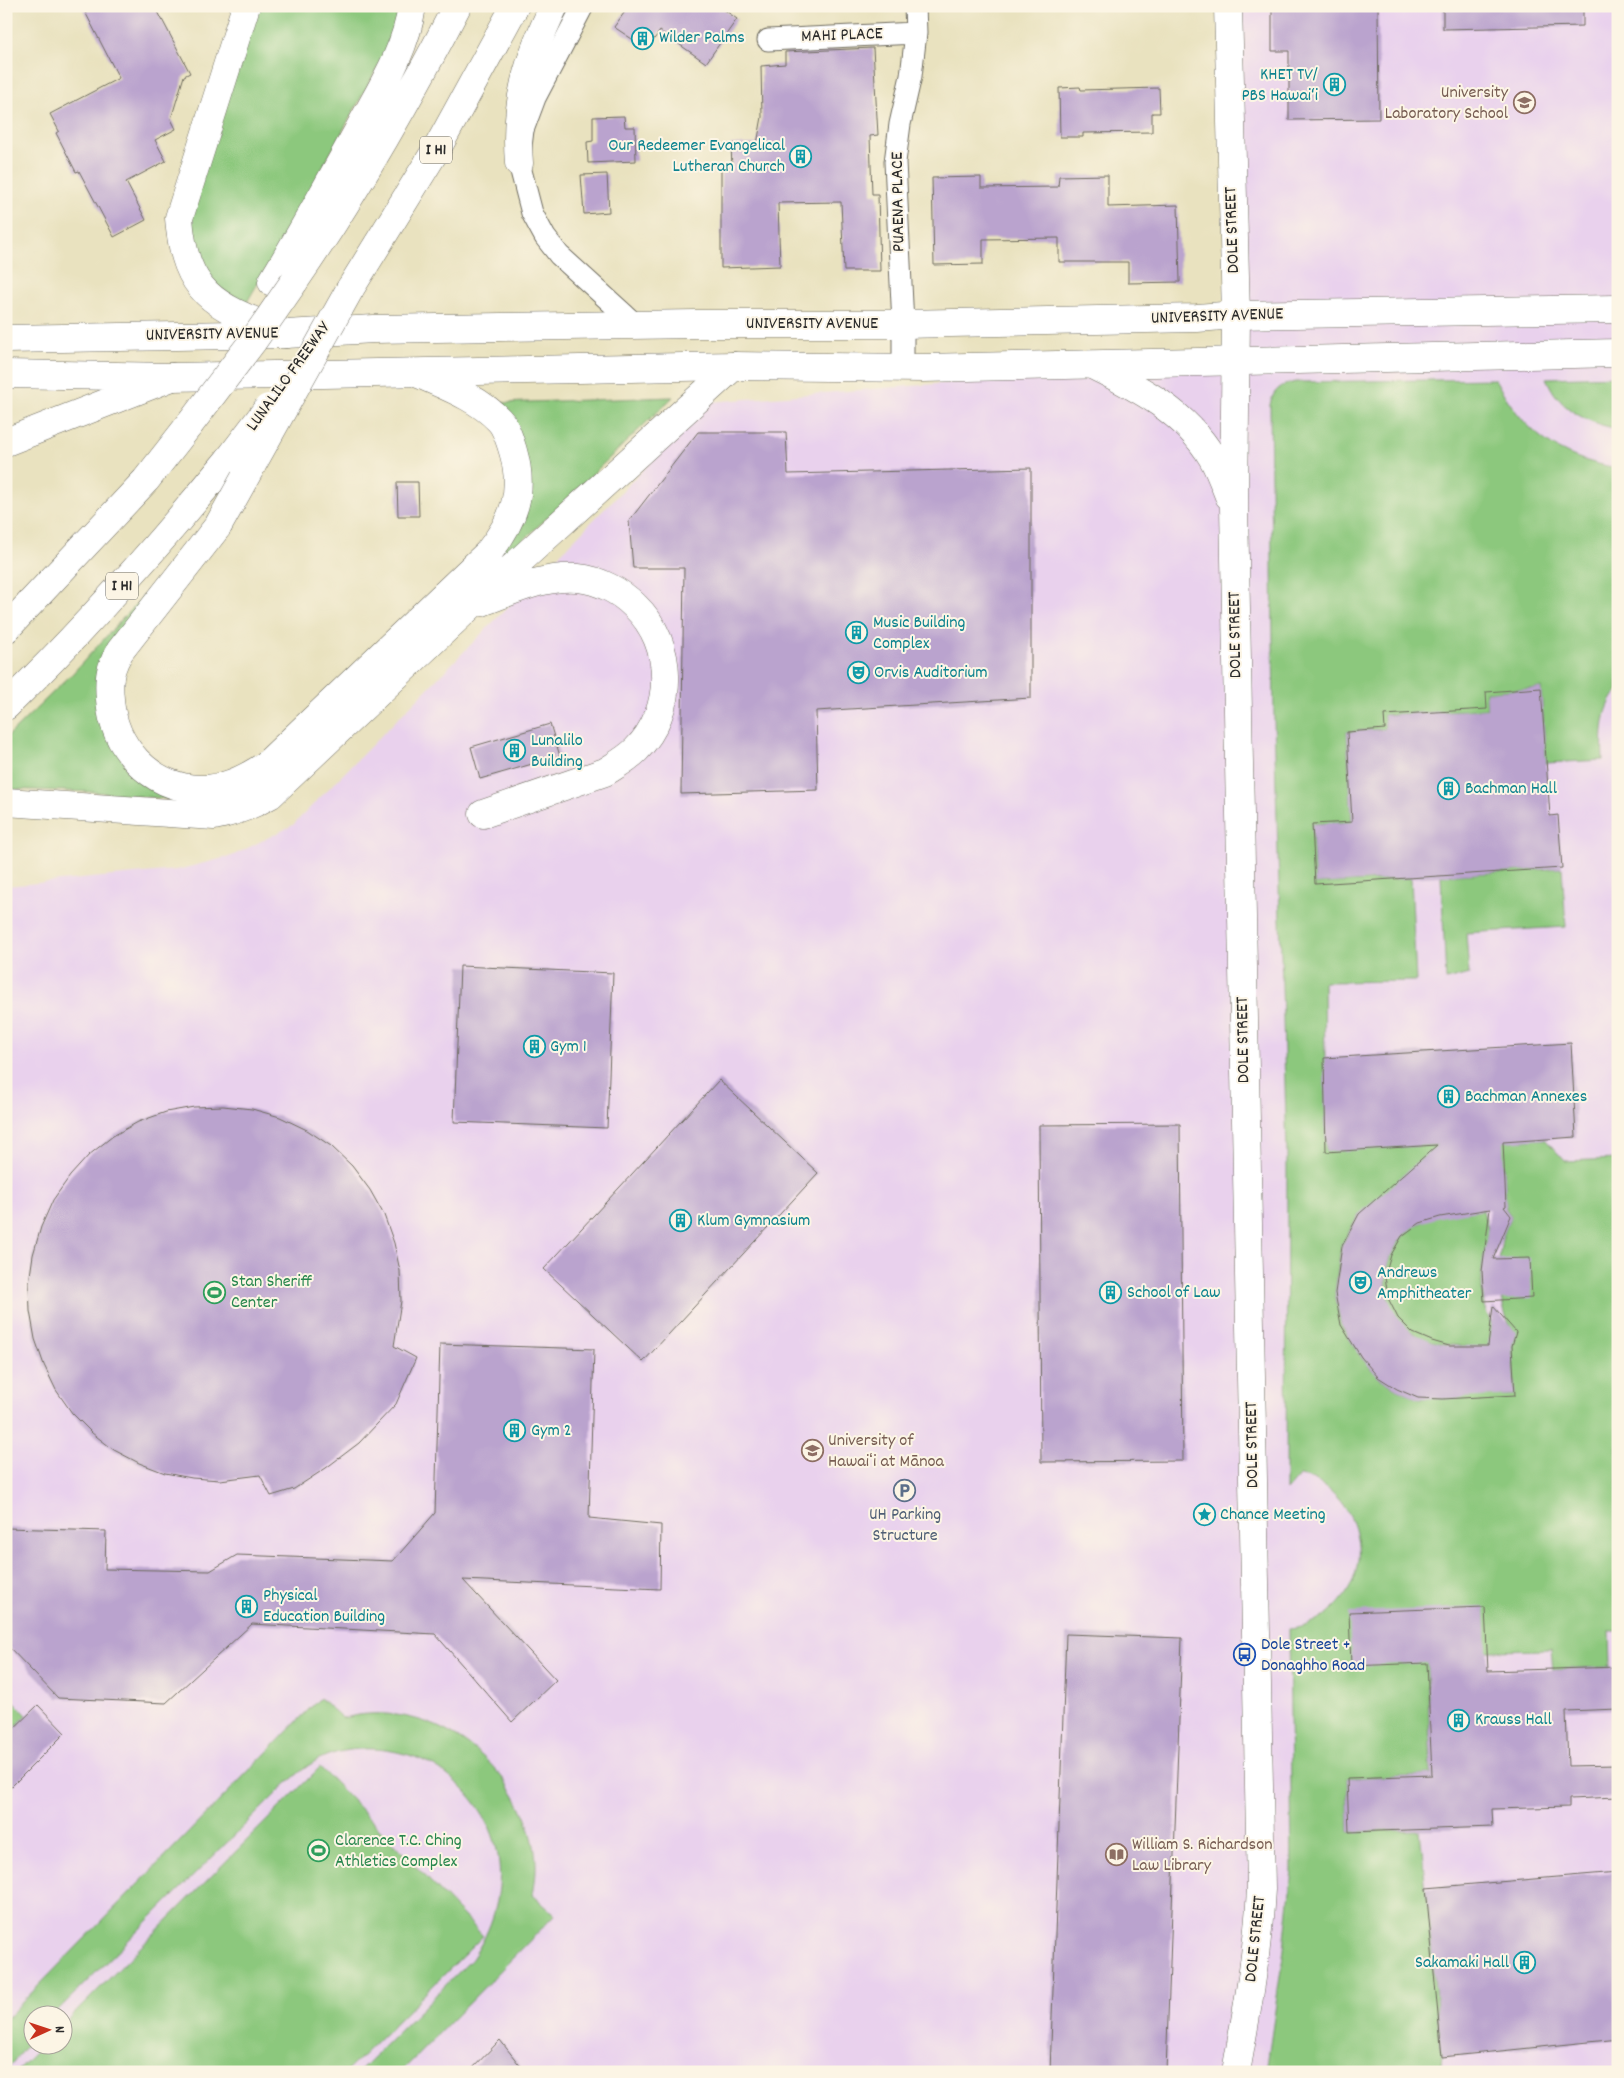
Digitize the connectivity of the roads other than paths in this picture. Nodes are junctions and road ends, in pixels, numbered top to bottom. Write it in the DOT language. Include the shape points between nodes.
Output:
graph roads {
  1 [pos="246,6"];
  2 [pos="412,6"];
  3 [pos="457,6"];
  4 [pos="515,6"];
  5 [pos="554,6"];
  6 [pos="583,6"];
  7 [pos="915,6"];
  8 [pos="1228,6"];
  9 [pos="916,33"];
  10 [pos="768,40"];
  11 [pos="519,163"];
  12 [pos="283,282"];
  13 [pos="350,289"];
  14 [pos="1618,309"];
  15 [pos="1236,315"];
  16 [pos="903,324"];
  17 [pos="636,326"];
  18 [pos="286,334"];
  19 [pos="6,339"];
  20 [pos="1618,353"];
  21 [pos="1234,360"];
  22 [pos="734,366"];
  23 [pos="1094,366"];
  24 [pos="903,369"];
  25 [pos="417,373"];
  26 [pos="6,374"];
  27 [pos="172,377"];
  28 [pos="6,442"];
  29 [pos="146,480"];
  30 [pos="1234,507"];
  31 [pos="6,602"];
  32 [pos="469,607"];
  33 [pos="6,628"];
  34 [pos="6,706"];
  35 [pos="6,802"];
  36 [pos="483,814"];
  37 [pos="1236,2072"];
  1 -- 18 [label="main road" via="179,218 181,243 196,281 216,303 230,312"];
  2 -- 12 [label="main road" via="405,36 388,76 310,219"];
  3 -- 12 [label="main road" via="352,193"];
  4 -- 13 [label="main road, LUNALILO FREEWAY / I H1" via="439,144"];
  5 -- 11 [label="main road" via="522,88 517,138"];
  6 -- 11 [label="street" via="535,98 523,130"];
  7 -- 9 [label="street, PUAENA PLACE"];
  8 -- 15 [label="main road, DOLE STREET"];
  9 -- 10 [label="street, MAHI PLACE"];
  9 -- 16 [label="street, PUAENA PLACE" via="895,162"];
  11 -- 17 [label="street" via="532,213 545,237 559,255"];
  12 -- 29 [label="main road, bridge" via="254,340"];
  13 -- 25 [label="main road, bridge" via="218,526 120,651 111,669 109,691 115,728 132,756 156,777 199,789 238,781 266,765 488,553 510,521 519,482 513,451 500,421 473,399"];
  13 -- 34 [label="main road, LUNALILO FREEWAY / I H1, bridge" via="285,385 172,530 48,666"];
  14 -- 15 [label="main road, UNIVERSITY AVENUE"];
  15 -- 16 [label="main road, UNIVERSITY AVENUE"];
  15 -- 21 [label="main road, DOLE STREET"];
  16 -- 17 [label="main road, UNIVERSITY AVENUE"];
  16 -- 24 [label="street, PUAENA PLACE"];
  17 -- 18 [label="main road, UNIVERSITY AVENUE" via="374,329"];
  18 -- 19 [label="main road, UNIVERSITY AVENUE"];
  20 -- 21 [label="main road"];
  21 -- 23 [label="main road"];
  21 -- 30 [label="main road, DOLE STREET"];
  22 -- 24 [label="main road"];
  22 -- 25 [label="main road"];
  22 -- 32 [label="main road"];
  23 -- 24 [label="main road"];
  23 -- 30 [label="main road" via="1166,406 1189,428 1212,457"];
  25 -- 27 [label="main road"];
  26 -- 27 [label="main road"];
  27 -- 28 [label="main road"];
  29 -- 31 [label="main road"];
  29 -- 33 [label="main road"];
  30 -- 37 [label="main road, DOLE STREET" via="1261,1889 1253,1980"];
  32 -- 35 [label="main road" via="289,779 249,807 214,816"];
  32 -- 36 [label="main road" via="542,580 560,577 597,582 614,589 642,612 660,644 665,662 664,700 658,719 648,736 622,762 605,772"];
}
